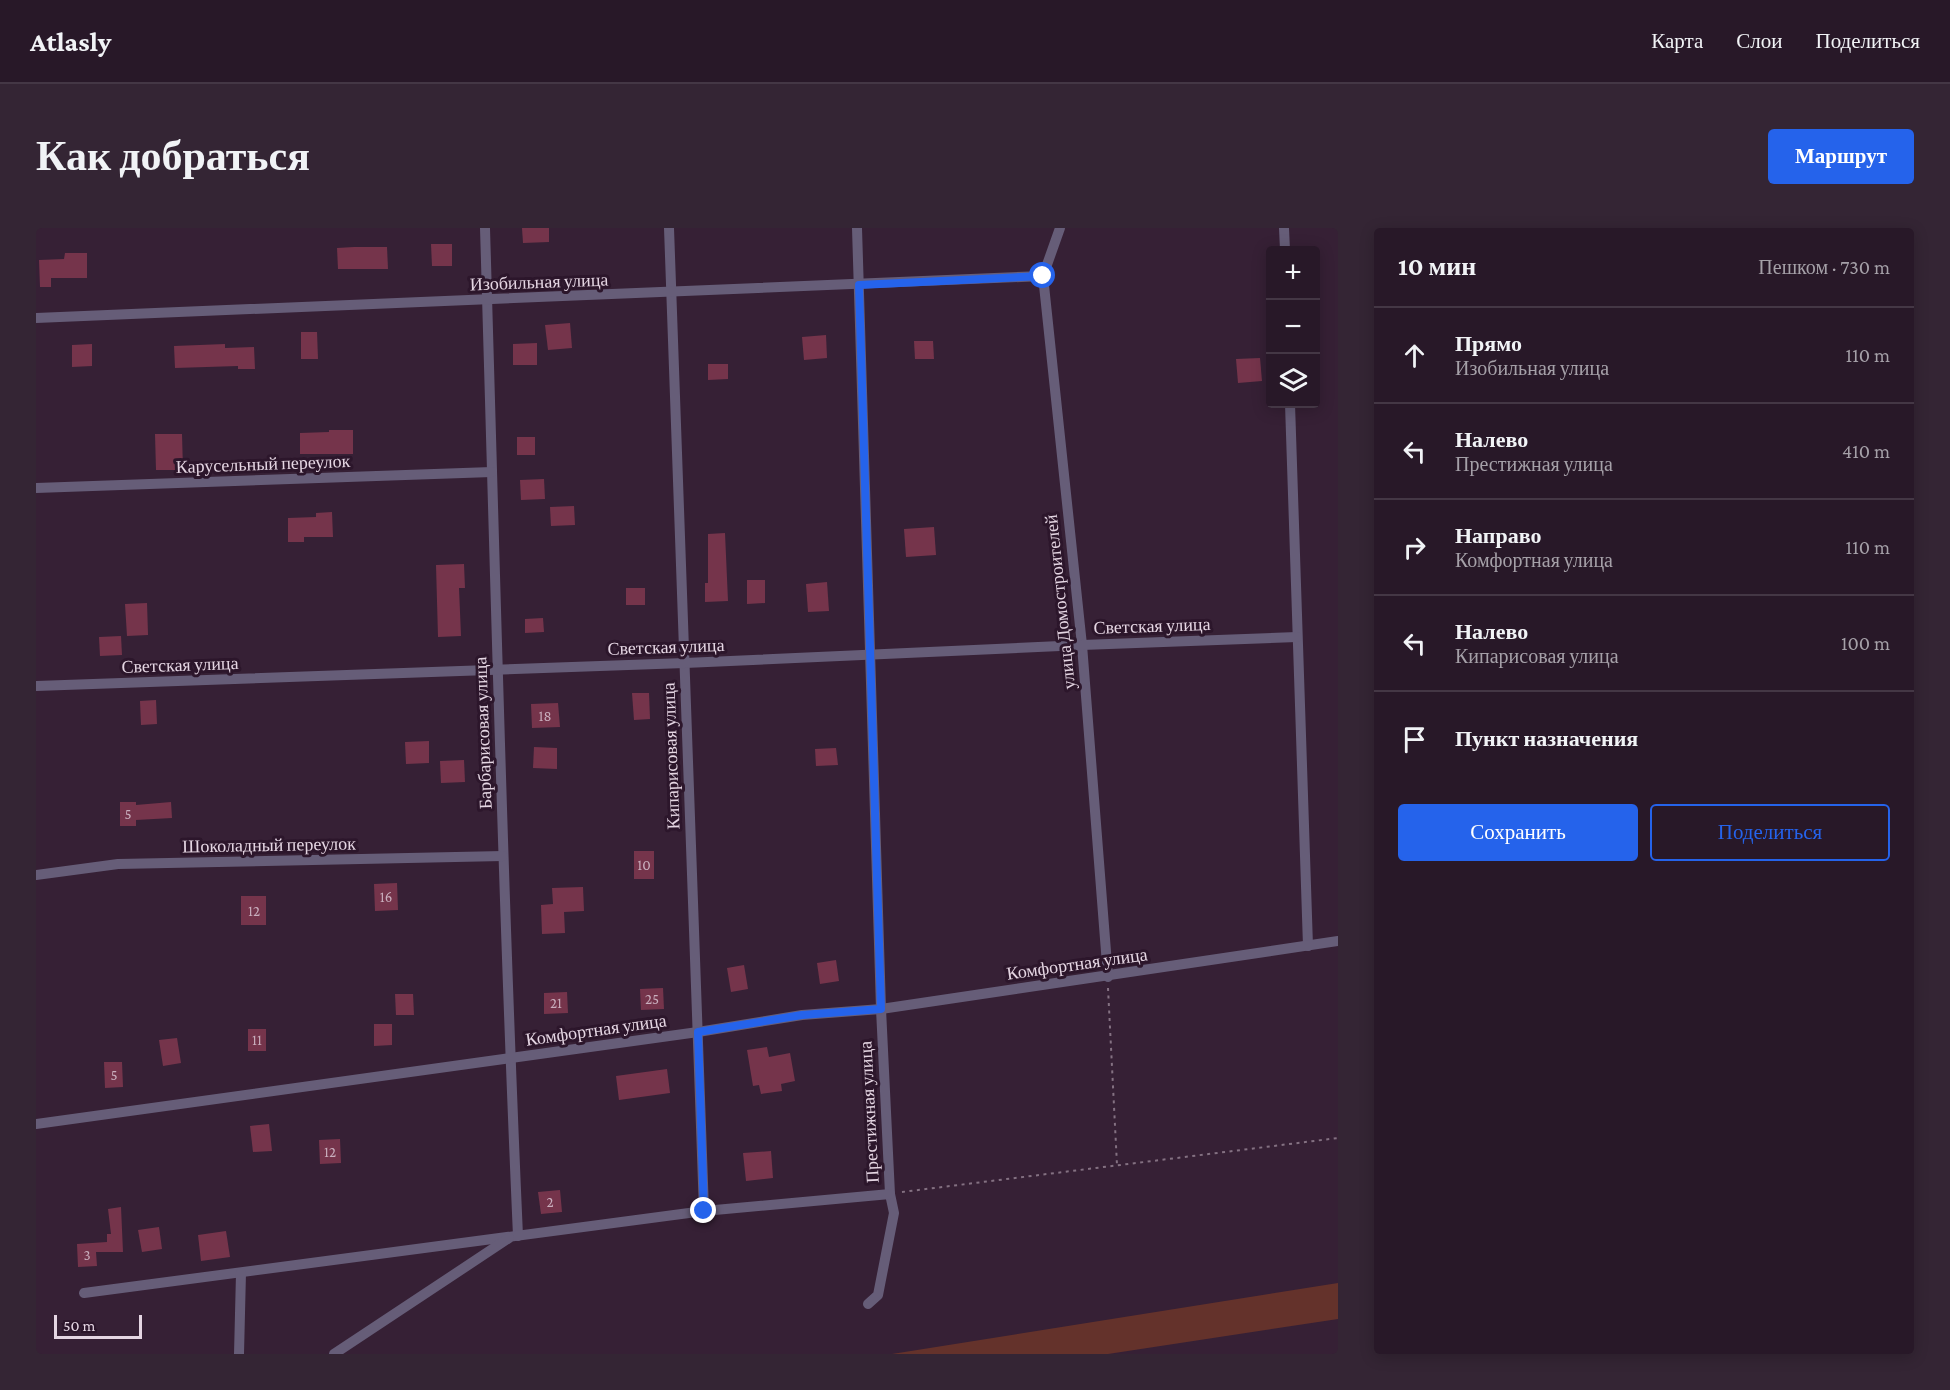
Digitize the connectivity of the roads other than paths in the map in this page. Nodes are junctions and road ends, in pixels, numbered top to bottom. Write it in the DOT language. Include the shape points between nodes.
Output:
graph roads {
  1 [pos="485,228"];
  2 [pos="669,228"];
  3 [pos="857,228"];
  4 [pos="1060,228"];
  5 [pos="1284,228"];
  6 [pos="1285,246"];
  7 [pos="1043,276"];
  8 [pos="859,285"];
  9 [pos="672,293"];
  10 [pos="487,300"];
  11 [pos="36,318"];
  12 [pos="1290,408"];
  13 [pos="492,472"];
  14 [pos="36,488"];
  15 [pos="1297,638"];
  16 [pos="1082,645"];
  17 [pos="869,654"];
  18 [pos="685,663"];
  19 [pos="497,670"];
  20 [pos="36,686"];
  21 [pos="503,856"];
  22 [pos="36,875"];
  23 [pos="1338,941"];
  24 [pos="1308,946"];
  25 [pos="1108,976"];
  26 [pos="881,1009"];
  27 [pos="698,1032"];
  28 [pos="510,1058"];
  29 [pos="36,1124"];
  30 [pos="890,1194"];
  31 [pos="704,1211"];
  32 [pos="515,1236"];
  33 [pos="241,1273"];
  34 [pos="84,1293"];
  35 [pos="868,1304"];
  36 [pos="239,1354"];
  37 [pos="334,1354"];
  1 -- 10 [label="street, Барбарисовая улица"];
  2 -- 9 [label="street, Кипарисовая улица"];
  3 -- 8 [label="street, Престижная улица"];
  4 -- 7 [label="street, улица Домостроителей"];
  5 -- 6 [label="street"];
  7 -- 8 [label="street, Изобильная улица"];
  7 -- 16 [label="street, улица Домостроителей"];
  8 -- 9 [label="street, Изобильная улица"];
  8 -- 17 [label="street, Престижная улица"];
  9 -- 10 [label="street, Изобильная улица"];
  9 -- 18 [label="street, Кипарисовая улица"];
  10 -- 11 [label="street, Изобильная улица"];
  10 -- 13 [label="street, Барбарисовая улица"];
  12 -- 15 [label="street"];
  13 -- 14 [label="street, Карусельный переулок"];
  13 -- 19 [label="street, Барбарисовая улица"];
  15 -- 16 [label="street, Светская улица"];
  15 -- 24 [label="street"];
  16 -- 17 [label="street, Светская улица"];
  16 -- 25 [label="street, улица Домостроителей"];
  17 -- 18 [label="street, Светская улица"];
  17 -- 26 [label="street, Престижная улица"];
  18 -- 19 [label="street, Светская улица"];
  18 -- 27 [label="street, Кипарисовая улица"];
  19 -- 20 [label="street, Светская улица"];
  19 -- 21 [label="street, Барбарисовая улица"];
  21 -- 22 [label="street, Шоколадный переулок" via="118,864"];
  21 -- 28 [label="street, Барбарисовая улица"];
  23 -- 24 [label="street, Комфортная улица"];
  24 -- 25 [label="street, Комфортная улица"];
  25 -- 26 [label="street, Комфортная улица"];
  26 -- 27 [label="street, Комфортная улица" via="802,1015"];
  26 -- 30 [label="street, Престижная улица"];
  27 -- 28 [label="street, Комфортная улица"];
  27 -- 31 [label="street, Кипарисовая улица"];
  28 -- 29 [label="street, Комфортная улица"];
  28 -- 32 [label="street, Барбарисовая улица"];
  30 -- 31 [label="street"];
  30 -- 35 [label="street, Престижная улица" via="894,1214 878,1295"];
  31 -- 32 [label="street"];
  32 -- 33 [label="street"];
  32 -- 37 [label="street"];
  33 -- 34 [label="street"];
  33 -- 36 [label="street"];
}
